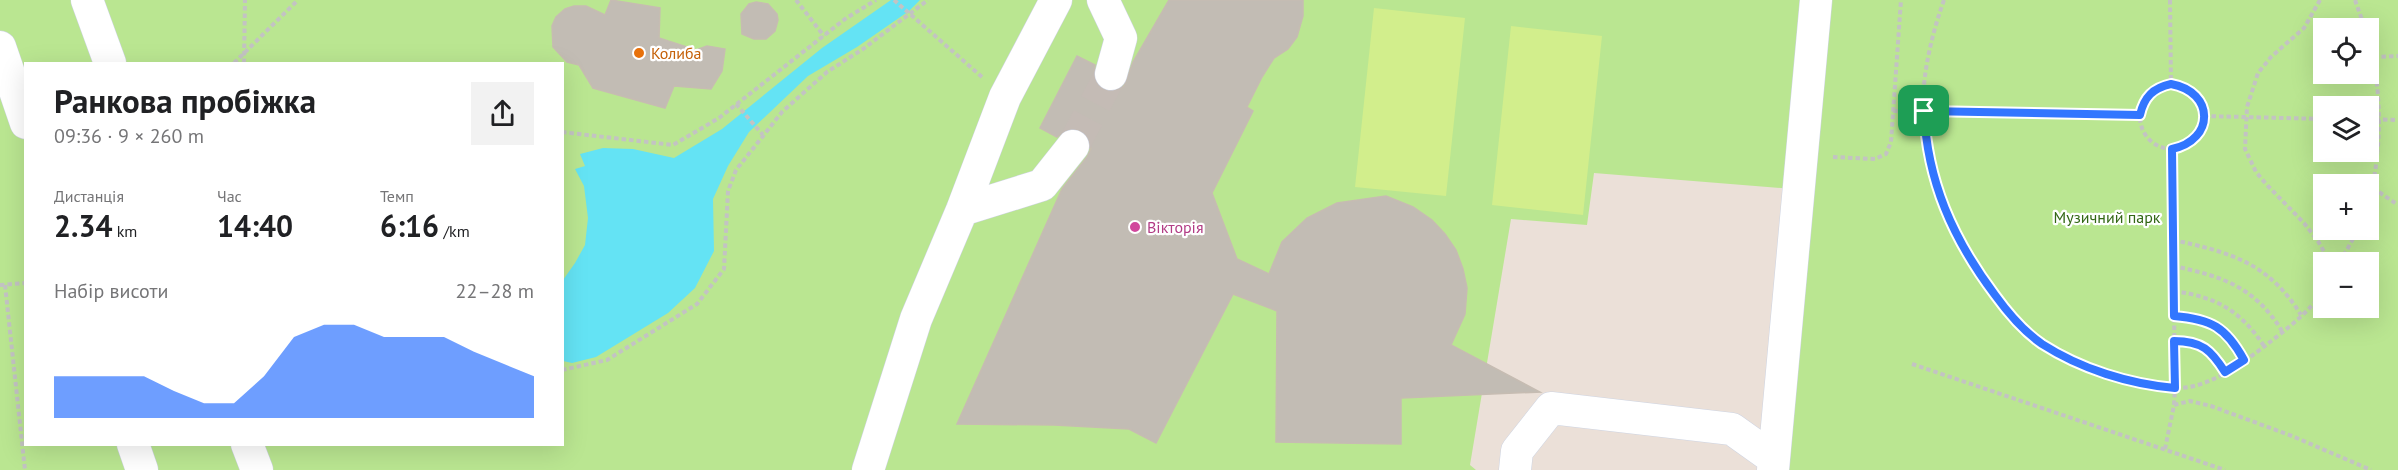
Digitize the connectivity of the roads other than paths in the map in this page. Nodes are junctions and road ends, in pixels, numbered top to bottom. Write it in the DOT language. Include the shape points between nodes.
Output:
graph roads {
  1 [pos="87,0"];
  2 [pos="1056,0"];
  3 [pos="1103,0"];
  4 [pos="1816,0"];
  5 [pos="0,47"];
  6 [pos="110,62"];
  7 [pos="1111,74"];
  8 [pos="24,117"];
  9 [pos="1073,146"];
  10 [pos="963,210"];
  11 [pos="134,446"];
  12 [pos="248,446"];
  13 [pos="1773,465"];
  14 [pos="142,470"];
  15 [pos="257,470"];
  16 [pos="868,470"];
  17 [pos="1515,470"];
  1 -- 6 [label="street"];
  2 -- 10 [label="street" via="1005,97"];
  3 -- 7 [label="street" via="1121,38"];
  4 -- 13 [label="street"];
  5 -- 8 [label="street"];
  9 -- 10 [label="street" via="1042,185"];
  10 -- 16 [label="street" via="916,319"];
  11 -- 14 [label="street"];
  12 -- 15 [label="street"];
  13 -- 17 [label="street" via="1732,429 1551,408 1517,451"];
}
